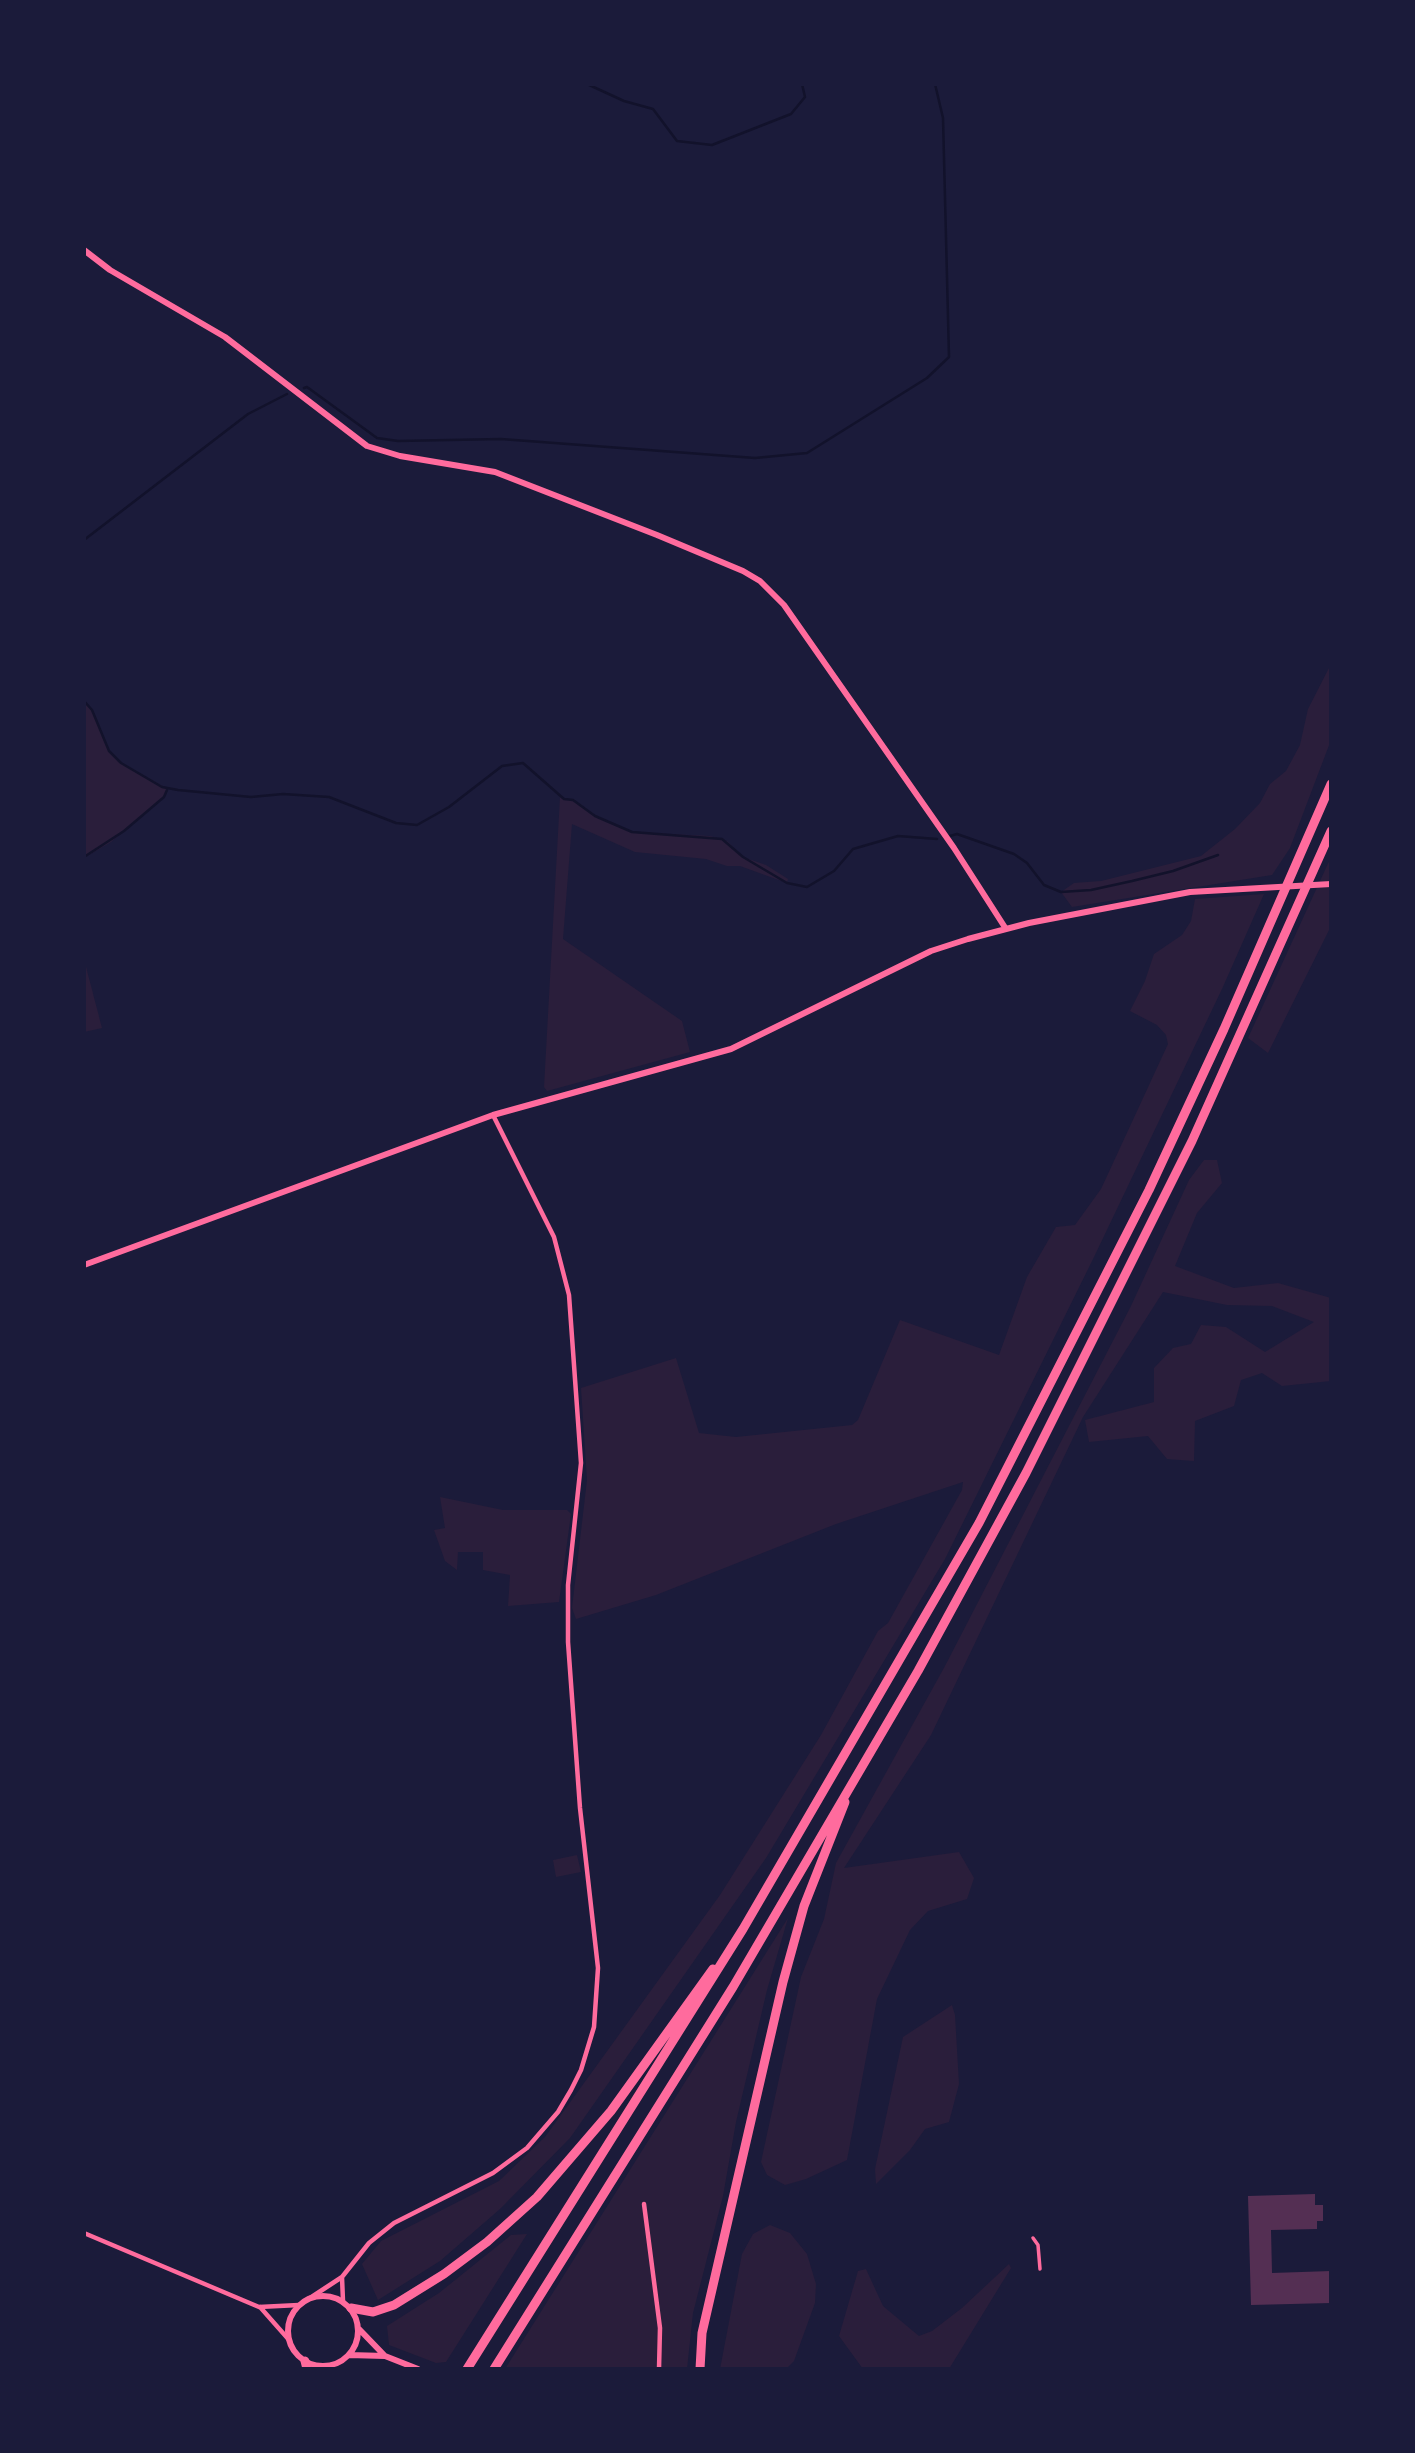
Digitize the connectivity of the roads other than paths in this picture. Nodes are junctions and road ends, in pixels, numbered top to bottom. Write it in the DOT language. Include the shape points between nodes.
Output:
graph roads {
  1 [pos="84,250"];
  2 [pos="1331,784"];
  3 [pos="1331,831"];
  4 [pos="1331,884"];
  5 [pos="1006,929"];
  6 [pos="493,1115"];
  7 [pos="84,1265"];
  8 [pos="853,1781"];
  9 [pos="743,1929"];
  10 [pos="644,2204"];
  11 [pos="84,2233"];
  12 [pos="1033,2238"];
  13 [pos="1040,2269"];
  14 [pos="342,2277"];
  15 [pos="310,2298"];
  16 [pos="343,2301"];
  17 [pos="299,2305"];
  18 [pos="259,2307"];
  19 [pos="351,2308"];
  20 [pos="359,2329"];
  21 [pos="290,2341"];
  22 [pos="349,2355"];
  23 [pos="385,2356"];
  24 [pos="306,2365"];
  25 [pos="418,2369"];
  26 [pos="467,2369"];
  27 [pos="494,2369"];
  28 [pos="659,2369"];
  29 [pos="700,2369"];
  1 -- 5 [label="street" via="218,332 367,446 495,472 744,570 760,581 785,605"];
  2 -- 9 [label="highway" via="1224,1029 1053,1382 918,1632"];
  3 -- 8 [label="highway" via="1192,1141 1087,1355 918,1671"];
  4 -- 5 [label="street" via="1189,892"];
  5 -- 6 [label="street" via="931,951 731,1049"];
  6 -- 7 [label="street"];
  6 -- 14 [label="street" via="554,1237 569,1295 580,1463 568,1585 568,1642 596,1946 596,2010 581,2070 558,2112 536,2138 493,2173 388,2227"];
  8 -- 27 [label="highway" via="733,1987"];
  8 -- 29 [label="highway" via="794,1936 702,2333"];
  9 -- 19 [label="highway" via="611,2111 537,2197 487,2242 394,2305 373,2312"];
  9 -- 26 [label="highway"];
  10 -- 28 [label="street" via="660,2328"];
  11 -- 18 [label="street"];
  12 -- 13 [label="street"];
  14 -- 15 [label="street"];
  14 -- 16 [label="street"];
  15 -- 16 [label="street" via="332,2296"];
  15 -- 17 [label="street"];
  16 -- 19 [label="street"];
  17 -- 18 [label="street"];
  17 -- 21 [label="street" via="289,2321"];
  18 -- 21 [label="street"];
  19 -- 20 [label="street"];
  20 -- 22 [label="street"];
  20 -- 23 [label="street"];
  21 -- 24 [label="street"];
  22 -- 23 [label="street"];
  22 -- 24 [label="street" via="328,2366"];
  23 -- 25 [label="street"];
}
